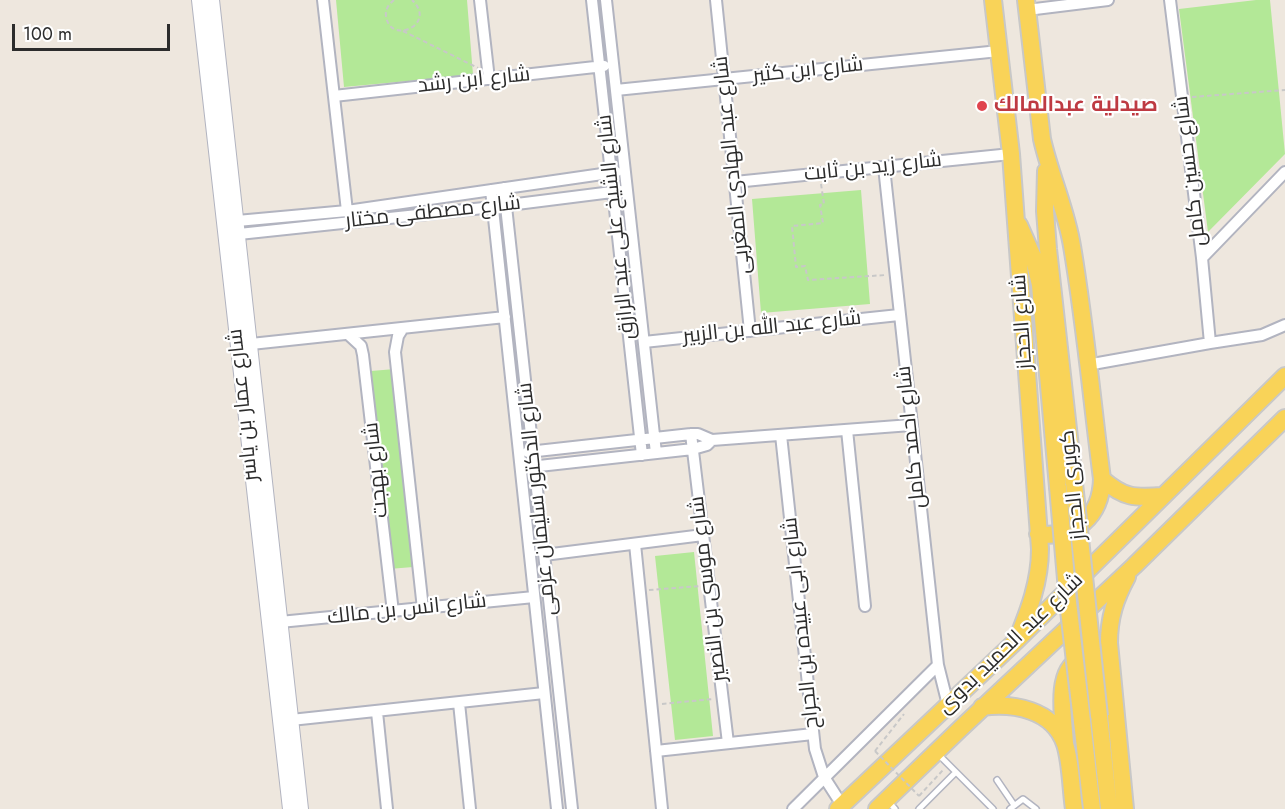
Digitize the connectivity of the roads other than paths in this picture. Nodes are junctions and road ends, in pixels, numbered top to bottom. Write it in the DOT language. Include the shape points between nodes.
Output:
graph roads {
  1 [pos="199,0"];
  2 [pos="212,0"];
  3 [pos="323,0"];
  4 [pos="480,0"];
  5 [pos="592,0"];
  6 [pos="606,0"];
  7 [pos="716,0"];
  8 [pos="993,0"];
  9 [pos="1108,0"];
  10 [pos="1170,0"];
  11 [pos="1026,5"];
  12 [pos="999,51"];
  13 [pos="613,65"];
  14 [pos="600,66"];
  15 [pos="489,76"];
  16 [pos="724,79"];
  17 [pos="616,90"];
  18 [pos="334,96"];
  19 [pos="1011,154"];
  20 [pos="1047,161"];
  21 [pos="884,168"];
  22 [pos="625,171"];
  23 [pos="1285,172"];
  24 [pos="611,173"];
  25 [pos="735,182"];
  26 [pos="504,188"];
  27 [pos="491,190"];
  28 [pos="627,190"];
  29 [pos="614,192"];
  30 [pos="506,206"];
  31 [pos="493,207"];
  32 [pos="347,211"];
  33 [pos="1015,219"];
  34 [pos="238,228"];
  35 [pos="1202,258"];
  36 [pos="899,315"];
  37 [pos="505,317"];
  38 [pos="1285,325"];
  39 [pos="403,328"];
  40 [pos="750,330"];
  41 [pos="348,334"];
  42 [pos="644,342"];
  43 [pos="1210,343"];
  44 [pos="251,344"];
  45 [pos="1087,365"];
  46 [pos="1285,376"];
  47 [pos="1285,418"];
  48 [pos="911,425"];
  49 [pos="847,430"];
  50 [pos="691,434"];
  51 [pos="781,435"];
  52 [pos="655,437"];
  53 [pos="640,439"];
  54 [pos="712,440"];
  55 [pos="693,449"];
  56 [pos="533,451"];
  57 [pos="519,453"];
  58 [pos="656,453"];
  59 [pos="642,455"];
  60 [pos="534,467"];
  61 [pos="521,468"];
  62 [pos="1102,479"];
  63 [pos="1066,485"];
  64 [pos="1162,496"];
  65 [pos="1038,534"];
  66 [pos="703,535"];
  67 [pos="635,544"];
  68 [pos="544,555"];
  69 [pos="1134,566"];
  70 [pos="534,597"];
  71 [pos="865,606"];
  72 [pos="423,609"];
  73 [pos="393,612"];
  74 [pos="280,622"];
  75 [pos="1017,640"];
  76 [pos="938,665"];
  77 [pos="1110,668"];
  78 [pos="544,693"];
  79 [pos="459,703"];
  80 [pos="948,705"];
  81 [pos="982,707"];
  82 [pos="376,712"];
  83 [pos="291,720"];
  84 [pos="813,734"];
  85 [pos="728,743"];
  86 [pos="1065,745"];
  87 [pos="656,751"];
  88 [pos="936,752"];
  89 [pos="956,772"];
  90 [pos="824,777"];
  91 [pos="997,780"];
  92 [pos="886,806"];
  93 [pos="840,807"];
  94 [pos="1012,807"];
  95 [pos="290,809"];
  96 [pos="301,809"];
  97 [pos="387,809"];
  98 [pos="470,809"];
  99 [pos="556,809"];
  100 [pos="572,809"];
  101 [pos="662,809"];
  102 [pos="793,809"];
  103 [pos="918,809"];
  104 [pos="993,809"];
  105 [pos="1036,809"];
  106 [pos="1074,809"];
  107 [pos="1092,809"];
  108 [pos="1109,809"];
  109 [pos="1125,809"];
  1 -- 95 [label="street, شارع عمار بن ياسر"];
  2 -- 34 [label="street, شارع عمار بن ياسر"];
  3 -- 18 [label="street"];
  4 -- 15 [label="street"];
  5 -- 14 [label="street, شارع الشيخ على عبد الرازق"];
  6 -- 13 [label="street, شارع الشيخ على عبد الرازق"];
  7 -- 16 [label="street, شارع عبد الهادى المغربى"];
  8 -- 12 [label="main road, شارع الحجاز"];
  9 -- 11 [label="street"];
  10 -- 35 [label="street, شارع حسين كامل"];
  11 -- 20 [label="main road"];
  12 -- 16 [label="street, شارع ابن كثير"];
  12 -- 19 [label="main road, شارع الحجاز"];
  13 -- 14 [label="street, شارع ابن رشد"];
  13 -- 17 [label="street, شارع الشيخ على عبد الرازق"];
  14 -- 15 [label="street, شارع ابن رشد"];
  14 -- 24 [label="street, شارع الشيخ على عبد الرازق"];
  15 -- 18 [label="street, شارع ابن رشد"];
  16 -- 17 [label="street, شارع ابن كثير"];
  16 -- 25 [label="street, شارع عبد الهادى المغربى"];
  17 -- 22 [label="street, شارع الشيخ على عبد الرازق"];
  18 -- 32 [label="street"];
  19 -- 21 [label="street, شارع زيد بن ثابت"];
  19 -- 33 [label="main road, شارع الحجاز"];
  20 -- 45 [label="main road" via="1072,244"];
  20 -- 63 [label="main road, كوبرى الحجاز" via="1045,211"];
  21 -- 25 [label="street, شارع زيد بن ثابت"];
  21 -- 36 [label="street, شارع احمد كامل"];
  22 -- 24 [label="street, شارع مصطفى مختار"];
  22 -- 28 [label="street, شارع الشيخ على عبد الرازق"];
  23 -- 35 [label="street"];
  24 -- 26 [label="street, شارع مصطفى مختار"];
  24 -- 29 [label="street, شارع الشيخ على عبد الرازق"];
  25 -- 40 [label="street, شارع عبد الهادى المغربى"];
  26 -- 27 [label="street, شارع مصطفى مختار"];
  26 -- 30 [label="street, شارع الدكتور سليمان عزمى"];
  27 -- 31 [label="street, شارع الدكتور سليمان عزمى"];
  27 -- 32 [label="street, شارع مصطفى مختار"];
  28 -- 29 [label="street, شارع مصطفى مختار"];
  28 -- 42 [label="street, شارع الشيخ على عبد الرازق"];
  29 -- 30 [label="street, شارع مصطفى مختار"];
  29 -- 53 [label="street, شارع الشيخ على عبد الرازق"];
  30 -- 31 [label="street, شارع مصطفى مختار"];
  30 -- 56 [label="street, شارع الدكتور سليمان عزمى"];
  31 -- 34 [label="street, شارع مصطفى مختار"];
  31 -- 37 [label="street, شارع الدكتور سليمان عزمى"];
  32 -- 34 [label="street, شارع مصطفى مختار"];
  33 -- 63 [label="main road, كوبرى الحجاز" via="1029,245 1040,285"];
  33 -- 65 [label="main road, شارع الحجاز"];
  34 -- 44 [label="street, شارع عمار بن ياسر"];
  35 -- 43 [label="street, شارع حسين كامل"];
  36 -- 40 [label="street, شارع عبد الله بن الزبير"];
  36 -- 48 [label="street, شارع احمد كامل"];
  37 -- 39 [label="street"];
  37 -- 57 [label="street, شارع الدكتور سليمان عزمى"];
  38 -- 43 [label="street" via="1262,335"];
  39 -- 41 [label="street"];
  39 -- 72 [label="street, شارع بهجت" via="395,352"];
  40 -- 42 [label="street, شارع عبد الله بن الزبير"];
  41 -- 44 [label="street"];
  41 -- 73 [label="street, شارع بهجت" via="356,339 363,355"];
  42 -- 52 [label="street, شارع الشيخ على عبد الرازق"];
  43 -- 45 [label="street"];
  44 -- 74 [label="street, شارع عمار بن ياسر"];
  45 -- 62 [label="main road"];
  46 -- 64 [label="main road, شارع عبد الحميد بدوى"];
  47 -- 69 [label="main road, شارع عبد الحميد بدوى"];
  48 -- 49 [label="street"];
  48 -- 76 [label="street, شارع احمد كامل"];
  49 -- 51 [label="street"];
  49 -- 71 [label="street"];
  50 -- 52 [label="street"];
  50 -- 54 [label="street"];
  50 -- 55 [label="street, شارع موسى بن النصير"];
  51 -- 54 [label="street"];
  51 -- 84 [label="street, شارع ابى عبيده بن الجراح"];
  52 -- 53 [label="street"];
  52 -- 58 [label="street, شارع الشيخ على عبد الرازق"];
  53 -- 56 [label="street"];
  53 -- 59 [label="street, شارع الشيخ على عبد الرازق"];
  54 -- 55 [label="street"];
  55 -- 58 [label="street"];
  55 -- 66 [label="street, شارع موسى بن النصير"];
  56 -- 57 [label="street"];
  56 -- 60 [label="street, شارع الدكتور سليمان عزمى"];
  57 -- 61 [label="street, شارع الدكتور سليمان عزمى"];
  58 -- 59 [label="street"];
  59 -- 60 [label="street"];
  60 -- 61 [label="street"];
  60 -- 68 [label="street, شارع الدكتور سليمان عزمى"];
  61 -- 70 [label="street, شارع الدكتور سليمان عزمى"];
  62 -- 64 [label="main road" via="1132,497"];
  62 -- 65 [label="main road" via="1100,498 1084,522 1058,535"];
  63 -- 107 [label="main road, كوبرى الحجاز, bridge" via="1068,602"];
  63 -- 108 [label="main road, كوبرى الحجاز, bridge"];
  64 -- 75 [label="main road, شارع عبد الحميد بدوى"];
  65 -- 75 [label="main road, شارع الحجاز" via="1038,579"];
  66 -- 67 [label="street"];
  66 -- 85 [label="street, شارع موسى بن النصير"];
  67 -- 68 [label="street"];
  67 -- 87 [label="street"];
  68 -- 100 [label="street, شارع الدكتور سليمان عزمى"];
  69 -- 77 [label="main road" via="1110,616"];
  69 -- 81 [label="main road, شارع عبد الحميد بدوى"];
  70 -- 72 [label="street, شارع انس بن مالك"];
  70 -- 78 [label="street, شارع الدكتور سليمان عزمى"];
  72 -- 73 [label="street, شارع انس بن مالك"];
  73 -- 74 [label="street, شارع انس بن مالك"];
  74 -- 83 [label="street, شارع عمار بن ياسر"];
  75 -- 80 [label="main road, شارع عبد الحميد بدوى"];
  76 -- 80 [label="street, شارع احمد كامل"];
  76 -- 90 [label="street"];
  77 -- 86 [label="main road" via="1099,659 1088,657 1067,670 1063,681"];
  77 -- 109 [label="main road"];
  78 -- 79 [label="street"];
  78 -- 99 [label="street, شارع الدكتور سليمان عزمى"];
  79 -- 82 [label="street"];
  79 -- 98 [label="street"];
  80 -- 93 [label="main road, شارع عبد الحميد بدوى"];
  81 -- 86 [label="main road" via="1013,706 1034,712 1052,724"];
  81 -- 88 [label="main road, شارع عبد الحميد بدوى"];
  82 -- 83 [label="street"];
  82 -- 97 [label="street"];
  83 -- 96 [label="street, شارع عمار بن ياسر"];
  84 -- 85 [label="street"];
  84 -- 90 [label="street, شارع ابى عبيده بن الجراح"];
  85 -- 87 [label="street"];
  86 -- 106 [label="main road"];
  87 -- 101 [label="street"];
  88 -- 89 [label="lane"];
  88 -- 92 [label="main road, شارع عبد الحميد بدوى"];
  89 -- 103 [label="lane"];
  89 -- 104 [label="lane"];
  90 -- 93 [label="street, شارع ابى عبيده بن الجراح"];
  90 -- 102 [label="street"];
  91 -- 94 [label="lane"];
  94 -- 105 [label="lane" via="1025,800"];
}
